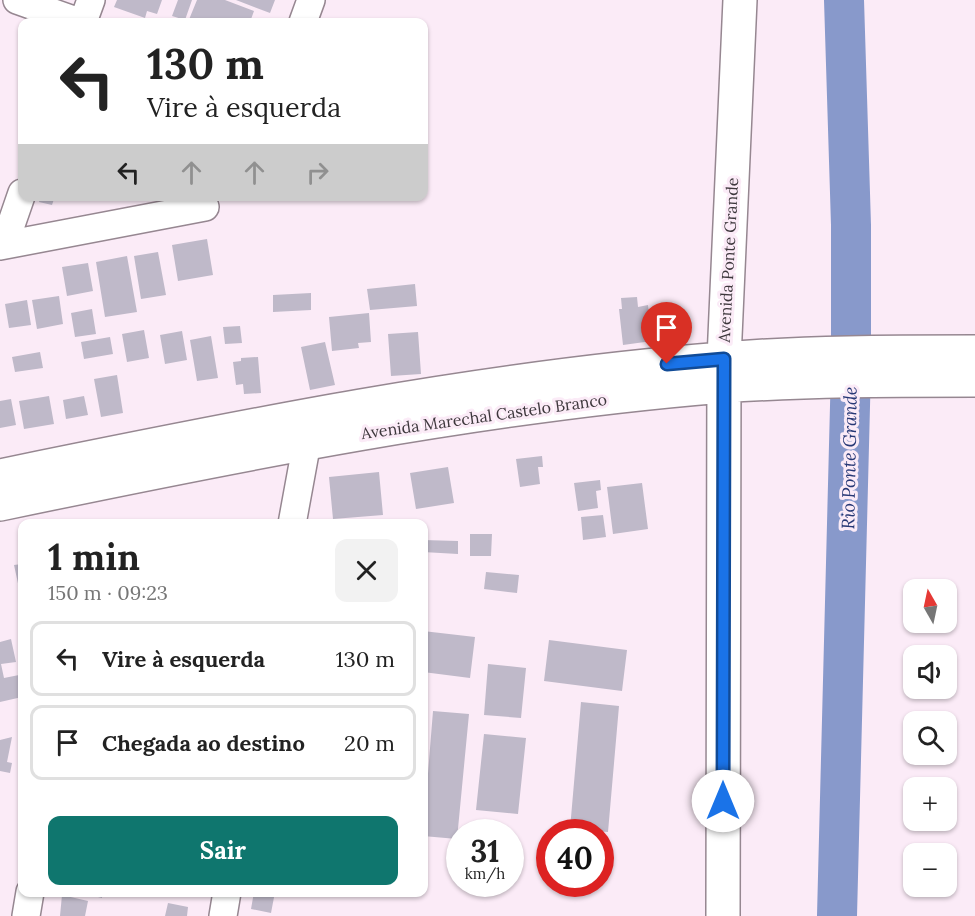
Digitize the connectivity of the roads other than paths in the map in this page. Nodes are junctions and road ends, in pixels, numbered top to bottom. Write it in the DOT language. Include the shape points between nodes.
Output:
graph roads {
  1 [pos="17,0"];
  2 [pos="91,0"];
  3 [pos="311,0"];
  4 [pos="740,0"];
  5 [pos="69,18"];
  6 [pos="83,18"];
  7 [pos="304,18"];
  8 [pos="19,201"];
  9 [pos="205,207"];
  10 [pos="2,246"];
  11 [pos="975,352"];
  12 [pos="877,367"];
  13 [pos="723,373"];
  14 [pos="975,380"];
  15 [pos="324,412"];
  16 [pos="307,442"];
  17 [pos="0,476"];
  18 [pos="0,504"];
  19 [pos="293,519"];
  20 [pos="29,897"];
  21 [pos="226,897"];
  22 [pos="26,916"];
  23 [pos="223,916"];
  24 [pos="723,916"];
  1 -- 5 [label="street"];
  2 -- 6 [label="street"];
  3 -- 7 [label="street"];
  4 -- 13 [label="street, Avenida Ponte Grande"];
  8 -- 10 [label="street"];
  9 -- 10 [label="street"];
  11 -- 12 [label="street, Avenida Marechal Castelo Branco"];
  12 -- 13 [label="street, Avenida Marechal Castelo Branco"];
  12 -- 14 [label="street, Avenida Marechal Castelo Branco"];
  13 -- 15 [label="street, Avenida Marechal Castelo Branco" via="528,381"];
  13 -- 16 [label="street, Avenida Marechal Castelo Branco" via="601,399"];
  13 -- 24 [label="street, Avenida Ponte Grande"];
  15 -- 16 [label="street"];
  15 -- 17 [label="street, Avenida Marechal Castelo Branco"];
  16 -- 18 [label="street, Avenida Marechal Castelo Branco"];
  16 -- 19 [label="street"];
  20 -- 22 [label="street"];
  21 -- 23 [label="street"];
}
